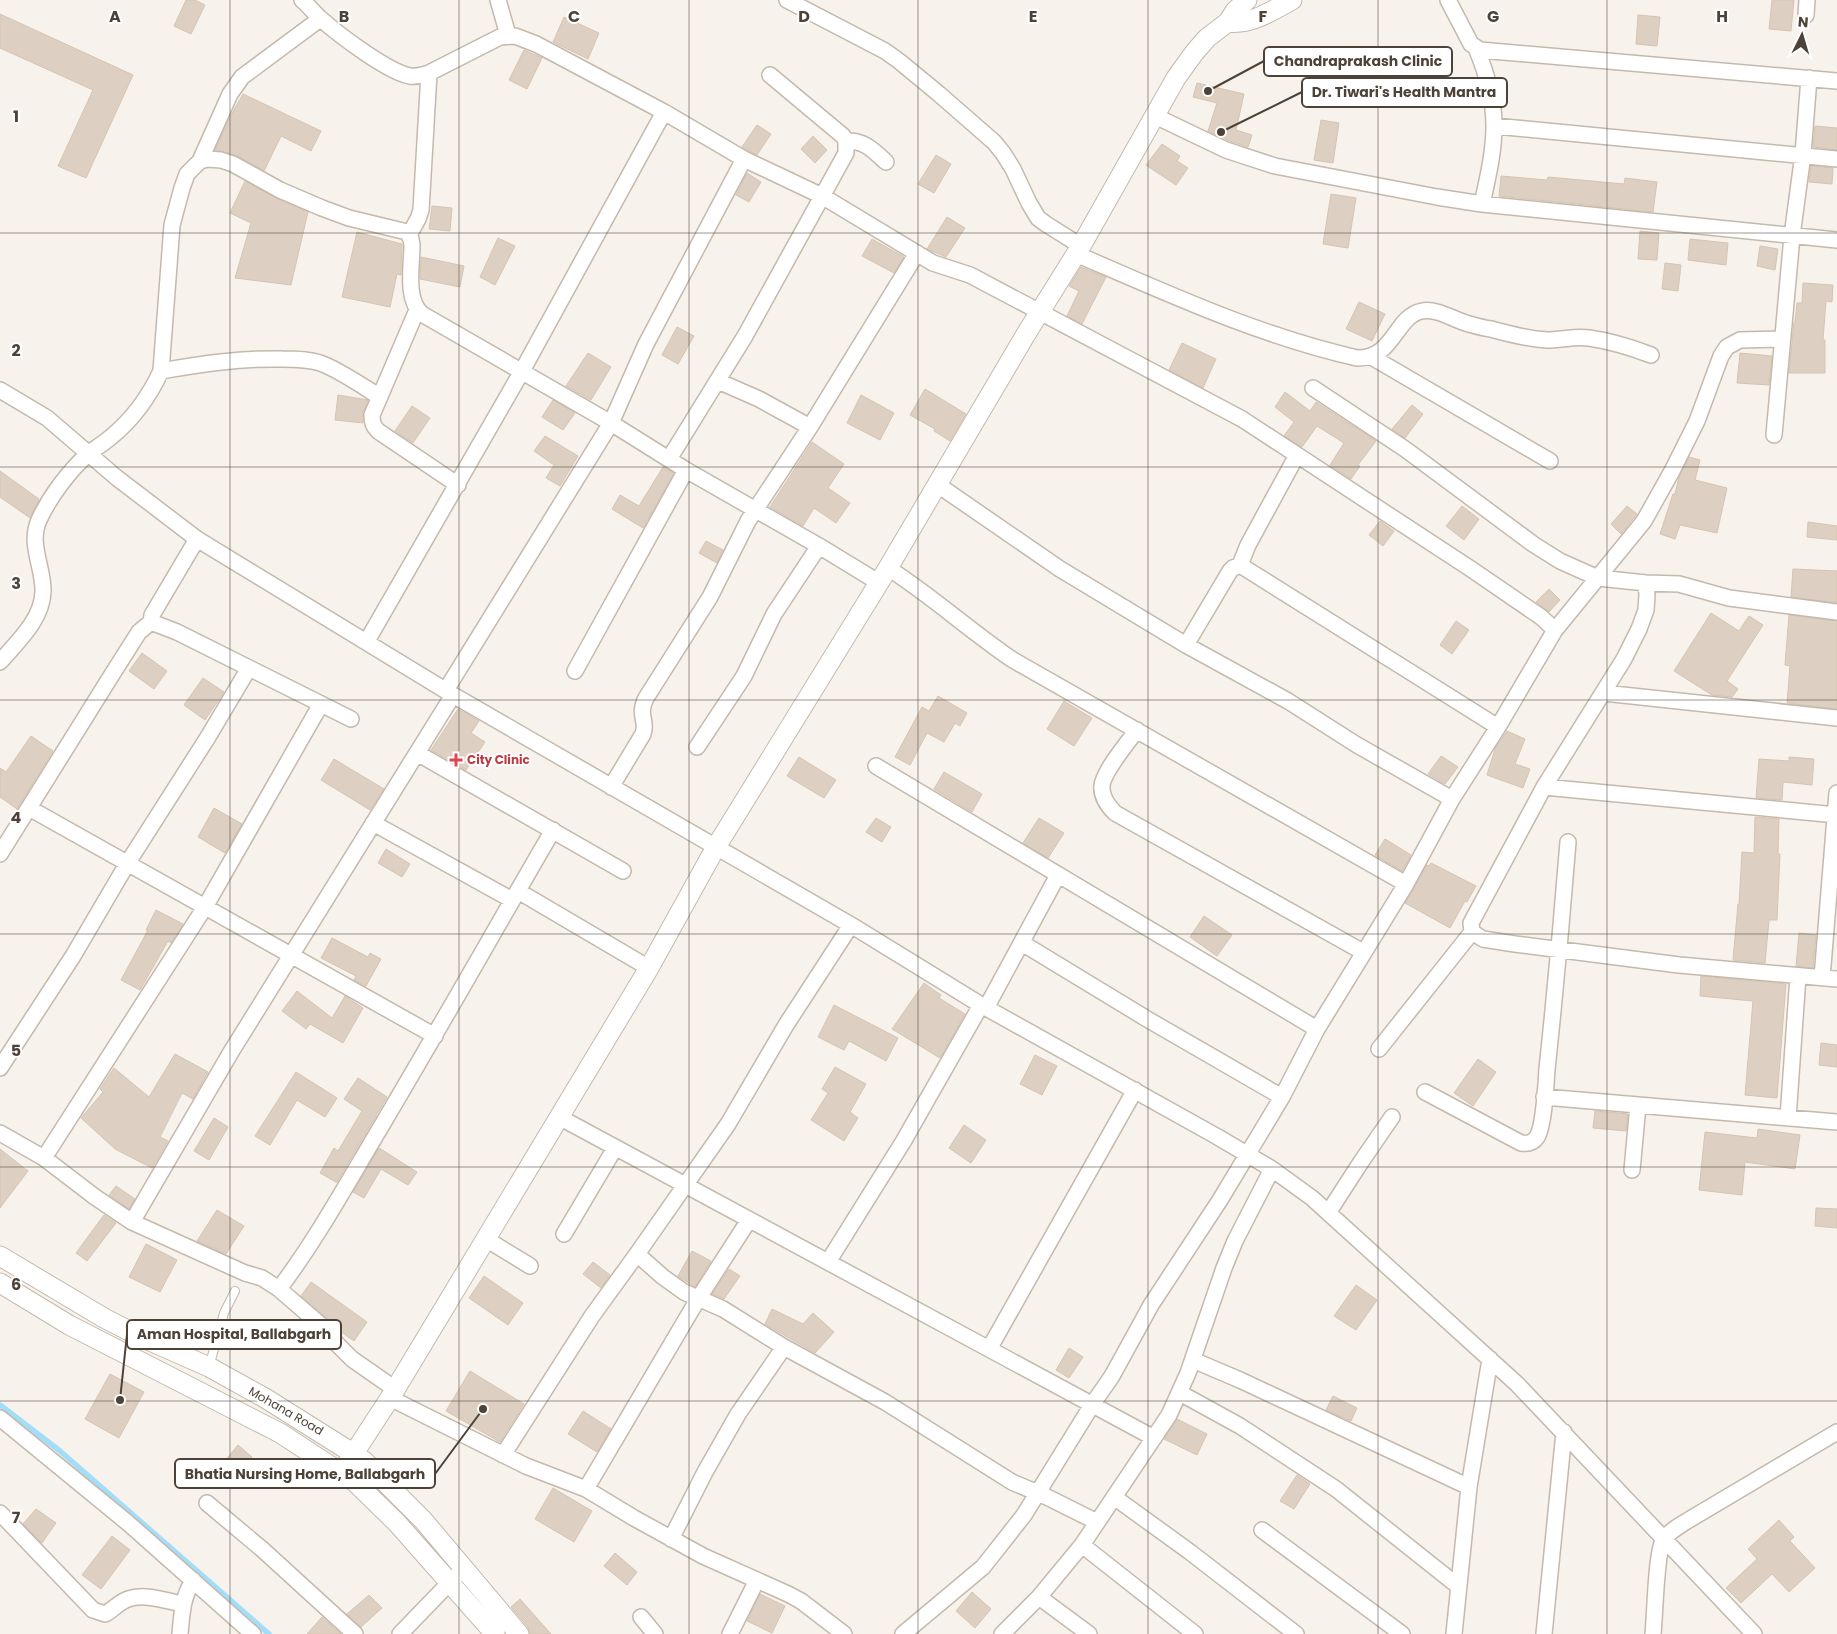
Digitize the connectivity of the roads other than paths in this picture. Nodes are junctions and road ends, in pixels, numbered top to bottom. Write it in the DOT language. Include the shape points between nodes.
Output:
graph roads {
  1 [pos="302,0"];
  2 [pos="498,0"];
  3 [pos="787,0"];
  4 [pos="1247,0"];
  5 [pos="1292,0"];
  6 [pos="1448,0"];
  7 [pos="320,19"];
  8 [pos="1228,22"];
  9 [pos="508,36"];
  10 [pos="1476,48"];
  11 [pos="429,73"];
  12 [pos="770,75"];
  13 [pos="1808,78"];
  14 [pos="1837,81"];
  15 [pos="664,112"];
  16 [pos="1155,116"];
  17 [pos="1495,126"];
  18 [pos="846,142"];
  19 [pos="1803,154"];
  20 [pos="744,159"];
  21 [pos="1837,159"];
  22 [pos="200,162"];
  23 [pos="886,162"];
  24 [pos="822,196"];
  25 [pos="1482,204"];
  26 [pos="409,235"];
  27 [pos="1792,236"];
  28 [pos="1837,240"];
  29 [pos="1079,250"];
  30 [pos="917,254"];
  31 [pos="417,310"];
  32 [pos="1040,311"];
  33 [pos="1782,339"];
  34 [pos="1651,355"];
  35 [pos="1370,356"];
  36 [pos="161,371"];
  37 [pos="522,371"];
  38 [pos="718,381"];
  39 [pos="1313,388"];
  40 [pos="0,390"];
  41 [pos="380,397"];
  42 [pos="610,422"];
  43 [pos="810,427"];
  44 [pos="1774,435"];
  45 [pos="89,453"];
  46 [pos="1297,455"];
  47 [pos="669,459"];
  48 [pos="1550,461"];
  49 [pos="686,470"];
  50 [pos="458,485"];
  51 [pos="938,485"];
  52 [pos="755,510"];
  53 [pos="196,539"];
  54 [pos="818,546"];
  55 [pos="1240,565"];
  56 [pos="883,575"];
  57 [pos="1598,578"];
  58 [pos="1646,583"];
  59 [pos="1837,612"];
  60 [pos="150,622"];
  61 [pos="1555,630"];
  62 [pos="366,641"];
  63 [pos="1186,645"];
  64 [pos="0,662"];
  65 [pos="249,668"];
  66 [pos="575,671"];
  67 [pos="450,693"];
  68 [pos="1604,693"];
  69 [pos="321,704"];
  70 [pos="1837,718"];
  71 [pos="351,719"];
  72 [pos="1498,727"];
  73 [pos="1137,730"];
  74 [pos="697,747"];
  75 [pos="417,753"];
  76 [pos="876,766"];
  77 [pos="610,787"];
  78 [pos="1544,787"];
  79 [pos="1837,793"];
  80 [pos="1452,799"];
  81 [pos="29,808"];
  82 [pos="1836,815"];
  83 [pos="373,823"];
  84 [pos="553,830"];
  85 [pos="1568,842"];
  86 [pos="716,847"];
  87 [pos="0,854"];
  88 [pos="127,864"];
  89 [pos="623,871"];
  90 [pos="1058,875"];
  91 [pos="1406,884"];
  92 [pos="515,896"];
  93 [pos="205,907"];
  94 [pos="851,925"];
  95 [pos="1472,932"];
  96 [pos="1022,943"];
  97 [pos="1560,950"];
  98 [pos="1363,952"];
  99 [pos="292,955"];
  100 [pos="650,968"];
  101 [pos="1798,976"];
  102 [pos="1822,978"];
  103 [pos="1837,979"];
  104 [pos="984,1006"];
  105 [pos="1317,1029"];
  106 [pos="435,1036"];
  107 [pos="1379,1049"];
  108 [pos="0,1068"];
  109 [pos="1135,1090"];
  110 [pos="1425,1092"];
  111 [pos="1282,1097"];
  112 [pos="1544,1098"];
  113 [pos="1638,1105"];
  114 [pos="559,1117"];
  115 [pos="1392,1117"];
  116 [pos="1788,1118"];
  117 [pos="1837,1122"];
  118 [pos="0,1133"];
  119 [pos="615,1148"];
  120 [pos="1247,1155"];
  121 [pos="44,1158"];
  122 [pos="1272,1169"];
  123 [pos="1632,1170"];
  124 [pos="684,1185"];
  125 [pos="1328,1213"];
  126 [pos="749,1220"];
  127 [pos="132,1222"];
  128 [pos="564,1234"];
  129 [pos="486,1238"];
  130 [pos="637,1254"];
  131 [pos="0,1256"];
  132 [pos="828,1262"];
  133 [pos="530,1266"];
  134 [pos="0,1283"];
  135 [pos="279,1289"];
  136 [pos="235,1291"];
  137 [pos="698,1298"];
  138 [pos="784,1346"];
  139 [pos="989,1349"];
  140 [pos="1490,1359"];
  141 [pos="1193,1360"];
  142 [pos="209,1367"];
  143 [pos="393,1393"];
  144 [pos="1180,1393"];
  145 [pos="1092,1405"];
  146 [pos="0,1418"];
  147 [pos="1564,1432"];
  148 [pos="1837,1432"];
  149 [pos="1154,1438"];
  150 [pos="354,1454"];
  151 [pos="503,1455"];
  152 [pos="341,1472"];
  153 [pos="1469,1487"];
  154 [pos="586,1489"];
  155 [pos="1036,1493"];
  156 [pos="1114,1497"];
  157 [pos="207,1503"];
  158 [pos="0,1513"];
  159 [pos="1097,1522"];
  160 [pos="1262,1530"];
  161 [pos="671,1539"];
  162 [pos="1664,1539"];
  163 [pos="1082,1546"];
  164 [pos="463,1568"];
  165 [pos="193,1580"];
  166 [pos="757,1580"];
  167 [pos="450,1583"];
  168 [pos="1458,1586"];
  169 [pos="1040,1597"];
  170 [pos="183,1604"];
  171 [pos="641,1617"];
  172 [pos="1009,1632"];
  173 [pos="180,1634"];
  174 [pos="253,1634"];
  175 [pos="355,1634"];
  176 [pos="400,1634"];
  177 [pos="495,1634"];
  178 [pos="519,1634"];
  179 [pos="655,1634"];
  180 [pos="730,1634"];
  181 [pos="844,1634"];
  182 [pos="903,1634"];
  183 [pos="1089,1634"];
  184 [pos="1195,1634"];
  185 [pos="1296,1634"];
  186 [pos="1402,1634"];
  187 [pos="1454,1634"];
  188 [pos="1544,1634"];
  189 [pos="1653,1634"];
  190 [pos="1754,1634"];
  1 -- 7 [label="street"];
  2 -- 9 [label="street"];
  3 -- 29 [label="street" via="884,51 939,94 1003,153 1038,218"];
  4 -- 8 [label="street"];
  5 -- 8 [label="street" via="1258,18"];
  6 -- 10 [label="street" via="1467,38"];
  7 -- 11 [label="street" via="349,42 402,74 420,76"];
  7 -- 22 [label="street" via="242,77 230,94"];
  8 -- 16 [label="street" via="1194,53"];
  9 -- 11 [label="street"];
  9 -- 15 [label="street" via="536,44"];
  10 -- 13 [label="street"];
  10 -- 17 [label="street" via="1487,73"];
  11 -- 26 [label="street" via="421,210"];
  12 -- 18 [label="street" via="838,131"];
  13 -- 14 [label="street"];
  13 -- 19 [label="street"];
  15 -- 20 [label="street"];
  15 -- 37 [label="street"];
  16 -- 25 [label="street" via="1226,150 1275,166"];
  16 -- 29 [label="street"];
  17 -- 19 [label="street"];
  17 -- 25 [label="street"];
  18 -- 23 [label="street" via="868,146"];
  18 -- 24 [label="street" via="846,153"];
  19 -- 21 [label="street"];
  19 -- 27 [label="street"];
  20 -- 24 [label="street"];
  20 -- 42 [label="street" via="646,344"];
  22 -- 26 [label="street" via="214,158 233,164 322,208"];
  22 -- 36 [label="street" via="187,174 172,225"];
  24 -- 30 [label="street"];
  24 -- 38 [label="street"];
  25 -- 27 [label="street"];
  26 -- 31 [label="street" via="412,245 411,292"];
  27 -- 28 [label="street"];
  27 -- 33 [label="street"];
  29 -- 32 [label="street"];
  29 -- 35 [label="street" via="1237,322 1341,354 1357,358"];
  30 -- 32 [label="street" via="970,275"];
  30 -- 43 [label="street"];
  31 -- 37 [label="street"];
  31 -- 41 [label="street"];
  32 -- 46 [label="street" via="1242,419"];
  32 -- 51 [label="street"];
  33 -- 44 [label="street"];
  33 -- 57 [label="street" via="1740,340 1727,347 1714,372 1697,421 1672,471 1644,521"];
  34 -- 35 [label="street" via="1587,338 1546,340 1521,336 1422,311 1407,320 1386,346"];
  35 -- 48 [label="street"];
  36 -- 41 [label="street" via="236,360 310,361 330,367"];
  36 -- 45 [label="street" via="128,422"];
  37 -- 42 [label="street"];
  37 -- 50 [label="street"];
  38 -- 43 [label="street"];
  38 -- 47 [label="street"];
  39 -- 57 [label="street" via="1405,449 1533,544 1560,561"];
  40 -- 45 [label="street" via="47,418"];
  41 -- 50 [label="street" via="372,415 378,431"];
  42 -- 47 [label="street"];
  42 -- 67 [label="street"];
  43 -- 52 [label="street"];
  45 -- 53 [label="street"];
  45 -- 64 [label="street" via="61,486 39,521 35,536 43,592 38,613"];
  46 -- 55 [label="street"];
  46 -- 61 [label="street" via="1525,606"];
  47 -- 49 [label="street"];
  49 -- 52 [label="street"];
  49 -- 66 [label="street"];
  50 -- 62 [label="street"];
  51 -- 56 [label="street"];
  51 -- 63 [label="street" via="1060,568"];
  52 -- 54 [label="street"];
  52 -- 77 [label="street" via="741,532 720,580 646,698 641,709 644,734"];
  53 -- 60 [label="street"];
  53 -- 62 [label="street"];
  54 -- 56 [label="street"];
  54 -- 74 [label="street" via="770,620 744,676"];
  55 -- 63 [label="street" via="1230,571"];
  55 -- 72 [label="street"];
  56 -- 73 [label="street" via="918,587 975,634 1013,660"];
  56 -- 86 [label="street"];
  57 -- 58 [label="street"];
  57 -- 61 [label="street"];
  58 -- 59 [label="street" via="1680,584 1729,598"];
  58 -- 68 [label="street" via="1646,610 1639,629"];
  60 -- 65 [label="street"];
  60 -- 81 [label="street" via="113,673"];
  61 -- 72 [label="street"];
  62 -- 67 [label="street"];
  63 -- 80 [label="street" via="1288,701"];
  65 -- 69 [label="street"];
  65 -- 88 [label="street"];
  67 -- 75 [label="street"];
  67 -- 77 [label="street"];
  68 -- 70 [label="street"];
  68 -- 78 [label="street"];
  69 -- 71 [label="street"];
  69 -- 93 [label="street"];
  72 -- 80 [label="street"];
  73 -- 91 [label="street"];
  73 -- 98 [label="street" via="1102,785 1107,805 1115,813"];
  75 -- 83 [label="street"];
  75 -- 84 [label="street"];
  76 -- 90 [label="street"];
  77 -- 86 [label="street"];
  78 -- 82 [label="street"];
  78 -- 95 [label="street" via="1471,923"];
  79 -- 82 [label="street"];
  80 -- 91 [label="street"];
  81 -- 87 [label="street"];
  81 -- 88 [label="street"];
  82 -- 102 [label="street"];
  83 -- 92 [label="street"];
  83 -- 99 [label="street"];
  84 -- 89 [label="street"];
  84 -- 92 [label="street"];
  85 -- 97 [label="street"];
  86 -- 94 [label="street"];
  86 -- 100 [label="street"];
  88 -- 93 [label="street"];
  88 -- 108 [label="street" via="74,956"];
  90 -- 96 [label="street"];
  90 -- 105 [label="street"];
  91 -- 98 [label="street"];
  92 -- 100 [label="street"];
  92 -- 106 [label="street"];
  93 -- 99 [label="street"];
  93 -- 121 [label="street"];
  94 -- 104 [label="street"];
  94 -- 124 [label="street" via="786,1025 728,1124"];
  95 -- 97 [label="street" via="1483,939"];
  95 -- 107 [label="street"];
  96 -- 104 [label="street"];
  96 -- 111 [label="street"];
  97 -- 101 [label="street"];
  97 -- 112 [label="street"];
  98 -- 105 [label="street"];
  99 -- 106 [label="street"];
  99 -- 127 [label="street" via="230,1052"];
  100 -- 114 [label="street"];
  101 -- 102 [label="street"];
  101 -- 116 [label="street"];
  102 -- 103 [label="street"];
  104 -- 109 [label="street"];
  104 -- 132 [label="street"];
  105 -- 111 [label="street"];
  106 -- 135 [label="street" via="316,1235"];
  109 -- 120 [label="street"];
  109 -- 139 [label="street"];
  110 -- 112 [label="street" via="1521,1144 1533,1142 1538,1136"];
  111 -- 120 [label="street"];
  112 -- 113 [label="street"];
  113 -- 116 [label="street"];
  113 -- 123 [label="street"];
  114 -- 119 [label="street"];
  114 -- 129 [label="street"];
  115 -- 125 [label="street"];
  116 -- 117 [label="street"];
  118 -- 121 [label="street"];
  119 -- 124 [label="street"];
  119 -- 128 [label="street"];
  120 -- 122 [label="street"];
  120 -- 145 [label="street" via="1150,1305 1112,1376"];
  121 -- 127 [label="street"];
  122 -- 125 [label="street"];
  122 -- 141 [label="street" via="1231,1250"];
  124 -- 126 [label="street"];
  124 -- 130 [label="street"];
  125 -- 140 [label="street"];
  126 -- 132 [label="street"];
  126 -- 137 [label="street"];
  127 -- 135 [label="street" via="262,1278"];
  129 -- 133 [label="street"];
  129 -- 143 [label="street"];
  130 -- 137 [label="street" via="675,1286"];
  130 -- 151 [label="street" via="592,1316"];
  131 -- 142 [label="street, Mohana Road" via="119,1326"];
  132 -- 139 [label="street"];
  134 -- 152 [label="street, Mohana Road" via="69,1324 280,1433"];
  135 -- 143 [label="street" via="324,1328 345,1353"];
  136 -- 142 [label="lane" via="224,1313"];
  137 -- 138 [label="street" via="723,1309"];
  137 -- 154 [label="street"];
  138 -- 155 [label="street" via="885,1402 998,1474"];
  138 -- 161 [label="street" via="738,1414"];
  139 -- 145 [label="street"];
  140 -- 147 [label="street"];
  140 -- 153 [label="street"];
  141 -- 144 [label="street"];
  141 -- 153 [label="street"];
  142 -- 150 [label="street, Mohana Road" via="289,1412"];
  143 -- 150 [label="street"];
  143 -- 151 [label="street"];
  144 -- 149 [label="street"];
  144 -- 168 [label="street" via="1240,1426 1336,1489"];
  145 -- 149 [label="street"];
  145 -- 155 [label="street"];
  146 -- 165 [label="street"];
  147 -- 162 [label="street"];
  147 -- 188 [label="street"];
  148 -- 162 [label="street" via="1674,1529"];
  149 -- 156 [label="street"];
  150 -- 152 [label="street"];
  150 -- 164 [label="street, Mohana Road" via="399,1494"];
  151 -- 154 [label="street"];
  152 -- 167 [label="street, Mohana Road" via="390,1516"];
  153 -- 168 [label="street"];
  154 -- 161 [label="street"];
  155 -- 159 [label="street"];
  155 -- 182 [label="street" via="1011,1534 984,1567"];
  156 -- 159 [label="street"];
  156 -- 185 [label="street"];
  157 -- 175 [label="street"];
  158 -- 170 [label="street" via="66,1584 98,1613 105,1614 122,1602 135,1598"];
  159 -- 163 [label="street"];
  160 -- 186 [label="street"];
  161 -- 166 [label="street"];
  162 -- 189 [label="street"];
  162 -- 190 [label="street"];
  163 -- 169 [label="street"];
  163 -- 184 [label="street"];
  164 -- 167 [label="street"];
  164 -- 178 [label="street, Mohana Road"];
  165 -- 170 [label="street"];
  165 -- 174 [label="street"];
  166 -- 180 [label="street"];
  166 -- 181 [label="street" via="801,1601"];
  167 -- 176 [label="street"];
  167 -- 177 [label="street, Mohana Road"];
  168 -- 187 [label="street"];
  169 -- 172 [label="street"];
  169 -- 183 [label="street"];
  170 -- 173 [label="street"];
  171 -- 179 [label="street"];
}
